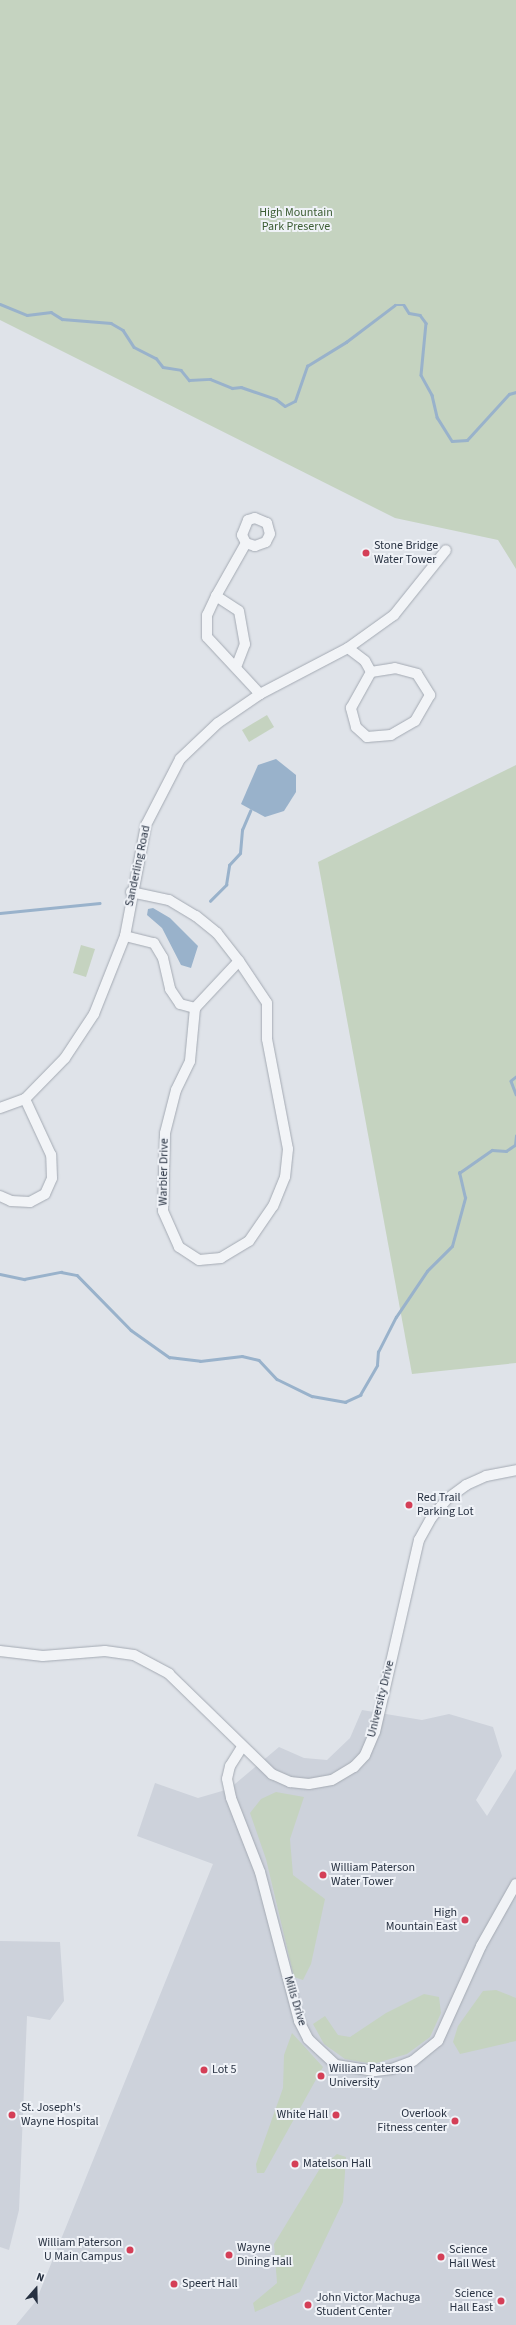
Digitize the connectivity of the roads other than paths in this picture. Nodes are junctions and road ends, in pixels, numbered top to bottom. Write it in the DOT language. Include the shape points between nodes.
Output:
graph roads {
  1 [pos="246,543"];
  2 [pos="446,550"];
  3 [pos="216,596"];
  4 [pos="348,648"];
  5 [pos="237,665"];
  6 [pos="371,672"];
  7 [pos="260,694"];
  8 [pos="131,892"];
  9 [pos="125,936"];
  10 [pos="239,961"];
  11 [pos="195,1008"];
  12 [pos="25,1099"];
  13 [pos="0,1108"];
  14 [pos="0,1196"];
  15 [pos="516,1470"];
  16 [pos="0,1651"];
  17 [pos="242,1747"];
  18 [pos="516,1884"];
  1 -- 3 [label="street"];
  2 -- 4 [label="street, Sanderling Road" via="394,616"];
  3 -- 5 [label="street" via="207,615 207,637 218,652"];
  3 -- 5 [label="street" via="240,611 246,644"];
  4 -- 6 [label="street" via="364,661"];
  4 -- 7 [label="street, Sanderling Road"];
  5 -- 7 [label="street"];
  6 -- 6 [label="street" via="351,708 356,727 367,737 391,735 415,721 430,695 417,674 395,668"];
  7 -- 8 [label="street, Sanderling Road" via="218,723 180,759 146,825"];
  8 -- 9 [label="street, Sanderling Road"];
  8 -- 10 [label="street, Warbler Drive" via="169,900 196,916 217,933"];
  9 -- 11 [label="street" via="154,943 163,958 170,989 180,1004"];
  9 -- 12 [label="street, Sanderling Road" via="94,1014 65,1058"];
  10 -- 11 [label="street"];
  10 -- 11 [label="street, Warbler Drive" via="267,1003 267,1039 288,1149 285,1176 273,1206 249,1241 221,1258 199,1260 179,1247 163,1211 165,1133 176,1090 190,1061"];
  12 -- 13 [label="street, Sanderling Road"];
  12 -- 14 [label="street" via="51,1155 52,1178 45,1194 30,1202 11,1201"];
  15 -- 17 [label="street, University Drive" via="486,1476 460,1490 432,1516 419,1540 375,1732 365,1755 354,1767 332,1780 309,1784 290,1782 272,1774"];
  16 -- 17 [label="street, University Drive" via="43,1656 105,1651 134,1654 169,1674"];
  17 -- 18 [label="street, Mills Drive" via="230,1766 227,1779 230,1798 260,1872 299,2021 308,2039 336,2064 375,2071 392,2069 413,2061 438,2041 481,1946"];
}
